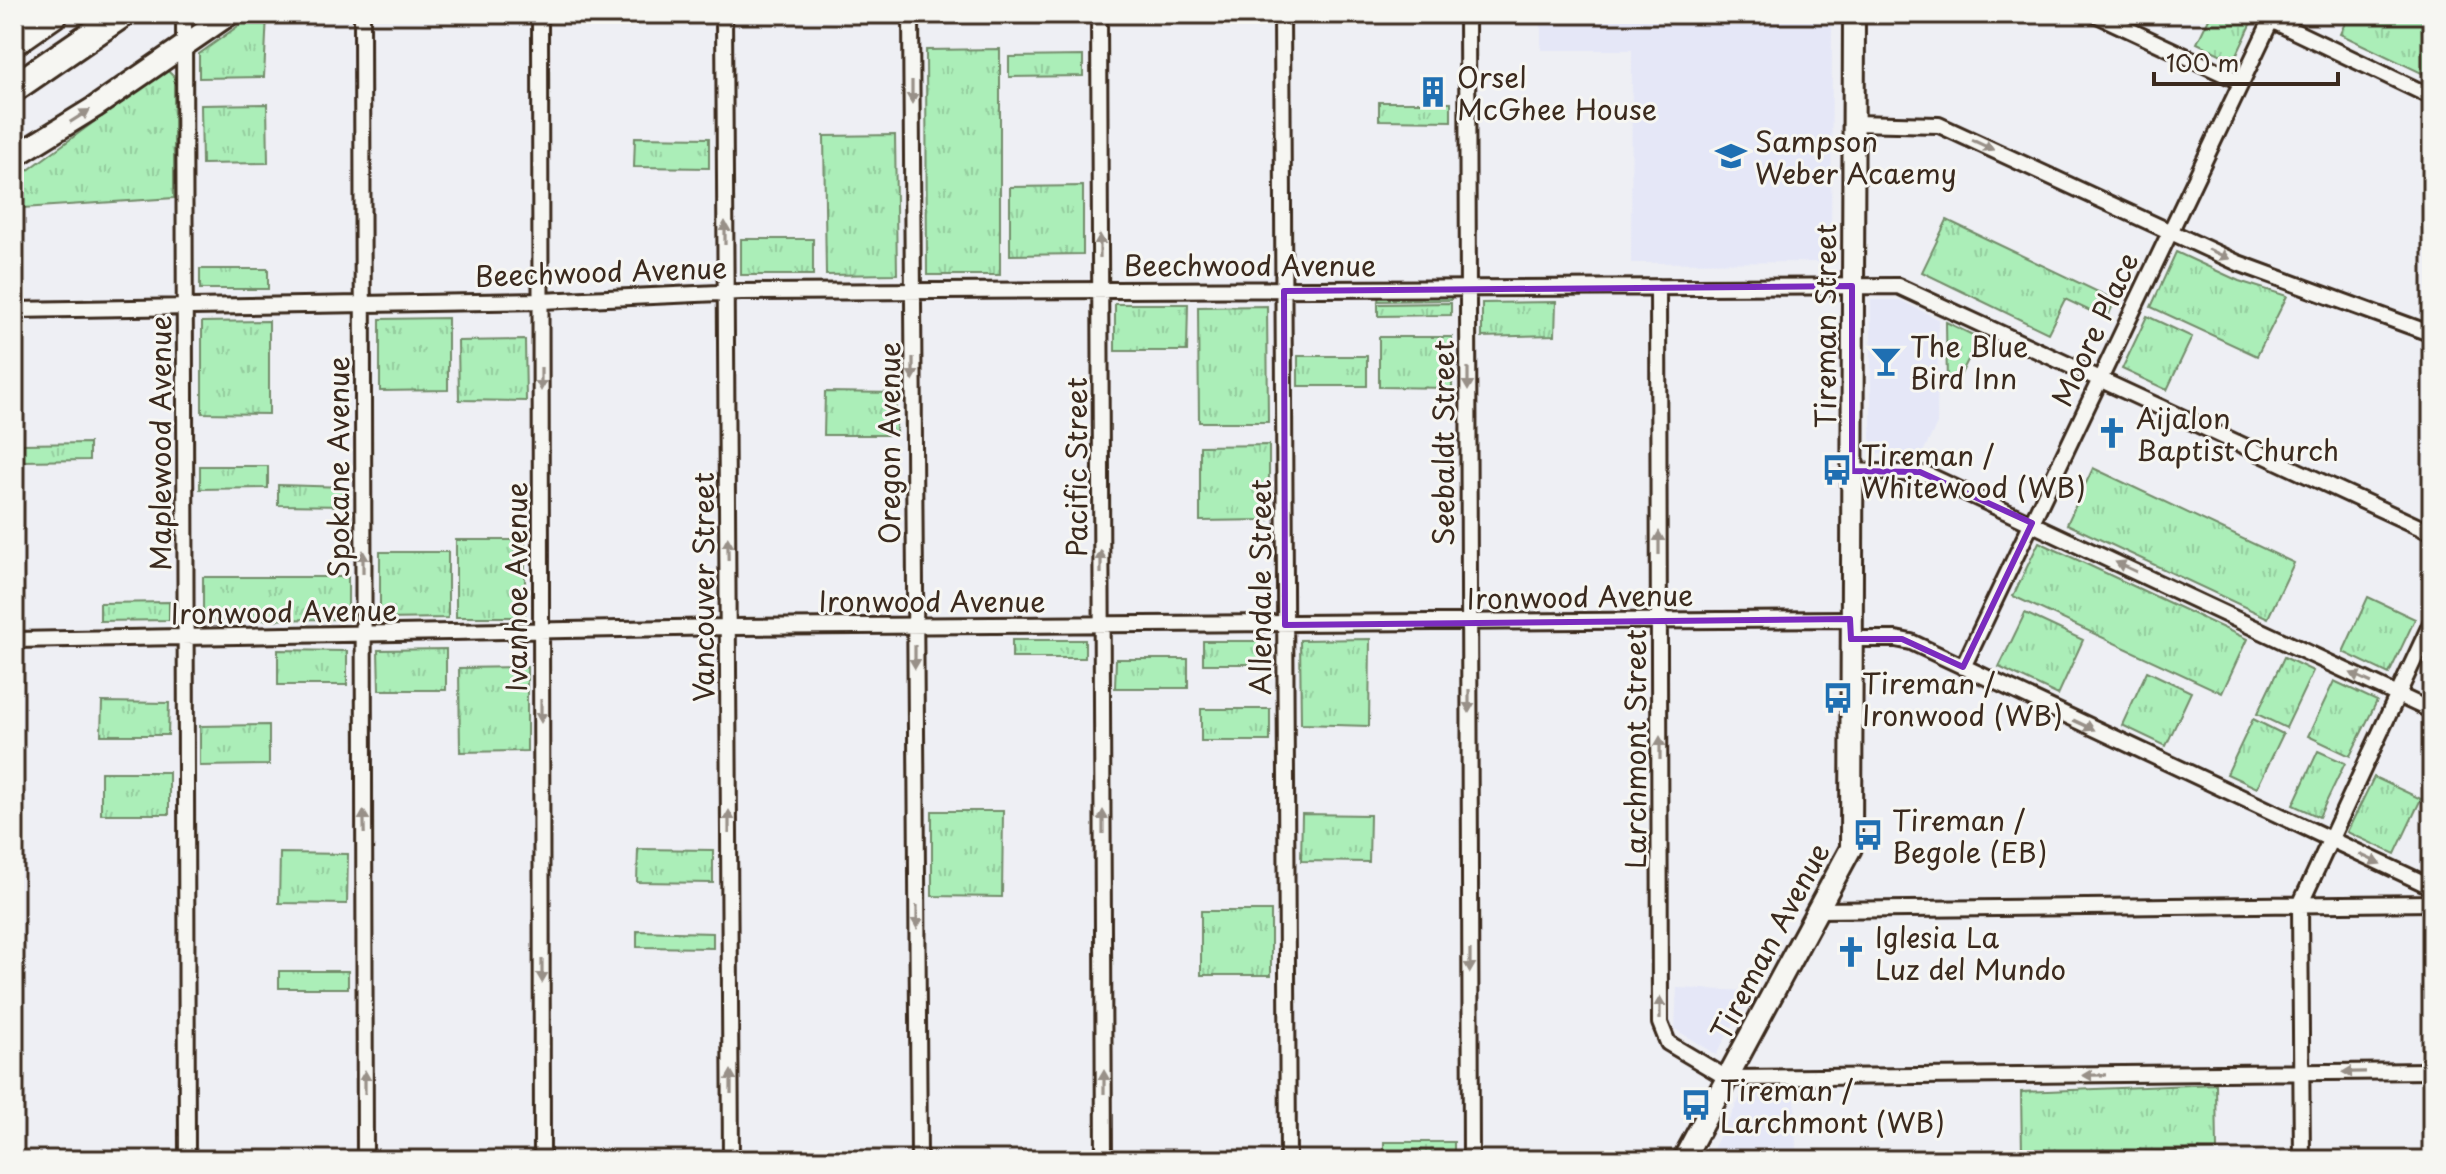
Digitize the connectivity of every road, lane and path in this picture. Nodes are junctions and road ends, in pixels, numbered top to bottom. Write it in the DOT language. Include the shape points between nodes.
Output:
graph roads {
  1 [pos="54,14"];
  2 [pos="122,14"];
  3 [pos="230,14"];
  4 [pos="362,14"];
  5 [pos="540,14"];
  6 [pos="724,14"];
  7 [pos="911,14"];
  8 [pos="1099,14"];
  9 [pos="1282,14"];
  10 [pos="1467,14"];
  11 [pos="1854,14"];
  12 [pos="2095,14"];
  13 [pos="2272,17"];
  14 [pos="184,29"];
  15 [pos="14,42"];
  16 [pos="2241,82"];
  17 [pos="14,88"];
  18 [pos="2432,97"];
  19 [pos="1853,123"];
  20 [pos="14,157"];
  21 [pos="2169,231"];
  22 [pos="1852,286"];
  23 [pos="1658,287"];
  24 [pos="1468,289"];
  25 [pos="1100,290"];
  26 [pos="913,291"];
  27 [pos="1284,291"];
  28 [pos="725,292"];
  29 [pos="541,301"];
  30 [pos="363,304"];
  31 [pos="185,307"];
  32 [pos="14,310"];
  33 [pos="2432,334"];
  34 [pos="2100,377"];
  35 [pos="1852,471"];
  36 [pos="2032,523"];
  37 [pos="2432,533"];
  38 [pos="1659,621"];
  39 [pos="2432,621"];
  40 [pos="1469,623"];
  41 [pos="1102,625"];
  42 [pos="1285,625"];
  43 [pos="915,626"];
  44 [pos="728,627"];
  45 [pos="1851,629"];
  46 [pos="541,633"];
  47 [pos="363,636"];
  48 [pos="186,638"];
  49 [pos="14,640"];
  50 [pos="1963,667"];
  51 [pos="2398,694"];
  52 [pos="2432,711"];
  53 [pos="2329,839"];
  54 [pos="2432,887"];
  55 [pos="2432,903"];
  56 [pos="2300,905"];
  57 [pos="1818,910"];
  58 [pos="2432,1071"];
  59 [pos="2301,1073"];
  60 [pos="1727,1078"];
  61 [pos="187,1160"];
  62 [pos="365,1160"];
  63 [pos="542,1160"];
  64 [pos="731,1160"];
  65 [pos="919,1160"];
  66 [pos="1104,1160"];
  67 [pos="1288,1160"];
  68 [pos="1471,1160"];
  69 [pos="1683,1160"];
  70 [pos="2302,1160"];
  1 -- 15 [label="highway"];
  2 -- 17 [label="highway"];
  3 -- 14 [label="street"];
  4 -- 30 [label="street, Spokane Avenue"];
  5 -- 29 [label="street, Ivanhoe Avenue"];
  28 -- 6 [label="street, Vancouver Street, one-way"];
  7 -- 26 [label="street, Oregon Avenue, one-way"];
  25 -- 8 [label="street, Pacific Street, one-way"];
  9 -- 27 [label="street, Allendale Street"];
  10 -- 24 [label="street, Seebaldt Street"];
  11 -- 19 [label="street, Tireman Street"];
  12 -- 16 [label="street"];
  13 -- 16 [label="street, Moore Place"];
  13 -- 18 [label="street"];
  20 -- 14 [label="street, one-way"];
  14 -- 31 [label="street, Maplewood Avenue"];
  16 -- 21 [label="street, Moore Place"];
  19 -- 21 [label="street, one-way" via="1939,125"];
  19 -- 22 [label="street, Tireman Street"];
  21 -- 33 [label="street, one-way" via="2238,263"];
  21 -- 34 [label="street, Moore Place"];
  22 -- 23 [label="street, Beechwood Avenue"];
  22 -- 34 [label="street, Beechwood Avenue" via="1913,290"];
  22 -- 35 [label="street, Tireman Street"];
  23 -- 24 [label="street, Beechwood Avenue"];
  38 -- 23 [label="street, Larchmont Street, one-way"];
  24 -- 27 [label="street, Beechwood Avenue"];
  24 -- 40 [label="street, Seebaldt Street, one-way"];
  25 -- 26 [label="street, Beechwood Avenue"];
  25 -- 27 [label="street, Beechwood Avenue"];
  41 -- 25 [label="street, Pacific Street, one-way"];
  26 -- 28 [label="street, Beechwood Avenue"];
  26 -- 43 [label="street, Oregon Avenue, one-way"];
  27 -- 42 [label="street, Allendale Street"];
  28 -- 29 [label="street, Beechwood Avenue"];
  44 -- 28 [label="street, Vancouver Street, one-way"];
  29 -- 30 [label="street, Beechwood Avenue"];
  29 -- 46 [label="street, Ivanhoe Avenue, one-way"];
  30 -- 31 [label="street, Beechwood Avenue"];
  47 -- 30 [label="street, Spokane Avenue, one-way"];
  31 -- 32 [label="street, Beechwood Avenue"];
  31 -- 48 [label="street, Maplewood Avenue"];
  34 -- 36 [label="street, Moore Place"];
  34 -- 37 [label="street, Beechwood Avenue"];
  35 -- 36 [label="street" via="1920,472"];
  35 -- 45 [label="street, Tireman Street"];
  36 -- 50 [label="street, Moore Place"];
  51 -- 36 [label="street, one-way"];
  38 -- 40 [label="street, Ironwood Avenue"];
  38 -- 45 [label="street, Ironwood Avenue"];
  60 -- 38 [label="street, Larchmont Street, one-way" via="1668,1043 1660,1023"];
  39 -- 51 [label="street"];
  40 -- 42 [label="street, Ironwood Avenue"];
  40 -- 68 [label="street, Seebaldt Street, one-way"];
  41 -- 42 [label="street, Ironwood Avenue"];
  41 -- 43 [label="street, Ironwood Avenue"];
  66 -- 41 [label="street, Pacific Street, one-way"];
  42 -- 67 [label="street, Allendale Street"];
  43 -- 44 [label="street, Ironwood Avenue"];
  43 -- 65 [label="street, Oregon Avenue, one-way"];
  44 -- 46 [label="street, Ironwood Avenue"];
  64 -- 44 [label="street, Vancouver Street, one-way"];
  45 -- 50 [label="street, Ironwood Avenue" via="1902,639"];
  45 -- 57 [label="street, Tireman Avenue" via="1851,848"];
  46 -- 47 [label="street, Ironwood Avenue"];
  46 -- 63 [label="street, Ivanhoe Avenue, one-way"];
  47 -- 48 [label="street, Ironwood Avenue"];
  62 -- 47 [label="street, Spokane Avenue, one-way"];
  48 -- 49 [label="street, Ironwood Avenue"];
  48 -- 61 [label="street, Maplewood Avenue"];
  50 -- 53 [label="street, Ironwood Avenue, one-way"];
  51 -- 52 [label="street"];
  51 -- 53 [label="street"];
  53 -- 54 [label="street, Ironwood Avenue, one-way"];
  53 -- 56 [label="street"];
  55 -- 56 [label="street"];
  56 -- 57 [label="street"];
  56 -- 59 [label="street"];
  57 -- 60 [label="street, Tireman Avenue"];
  58 -- 59 [label="street, one-way"];
  59 -- 60 [label="street, one-way"];
  59 -- 70 [label="street"];
  60 -- 69 [label="street, Tireman Avenue"];
}
